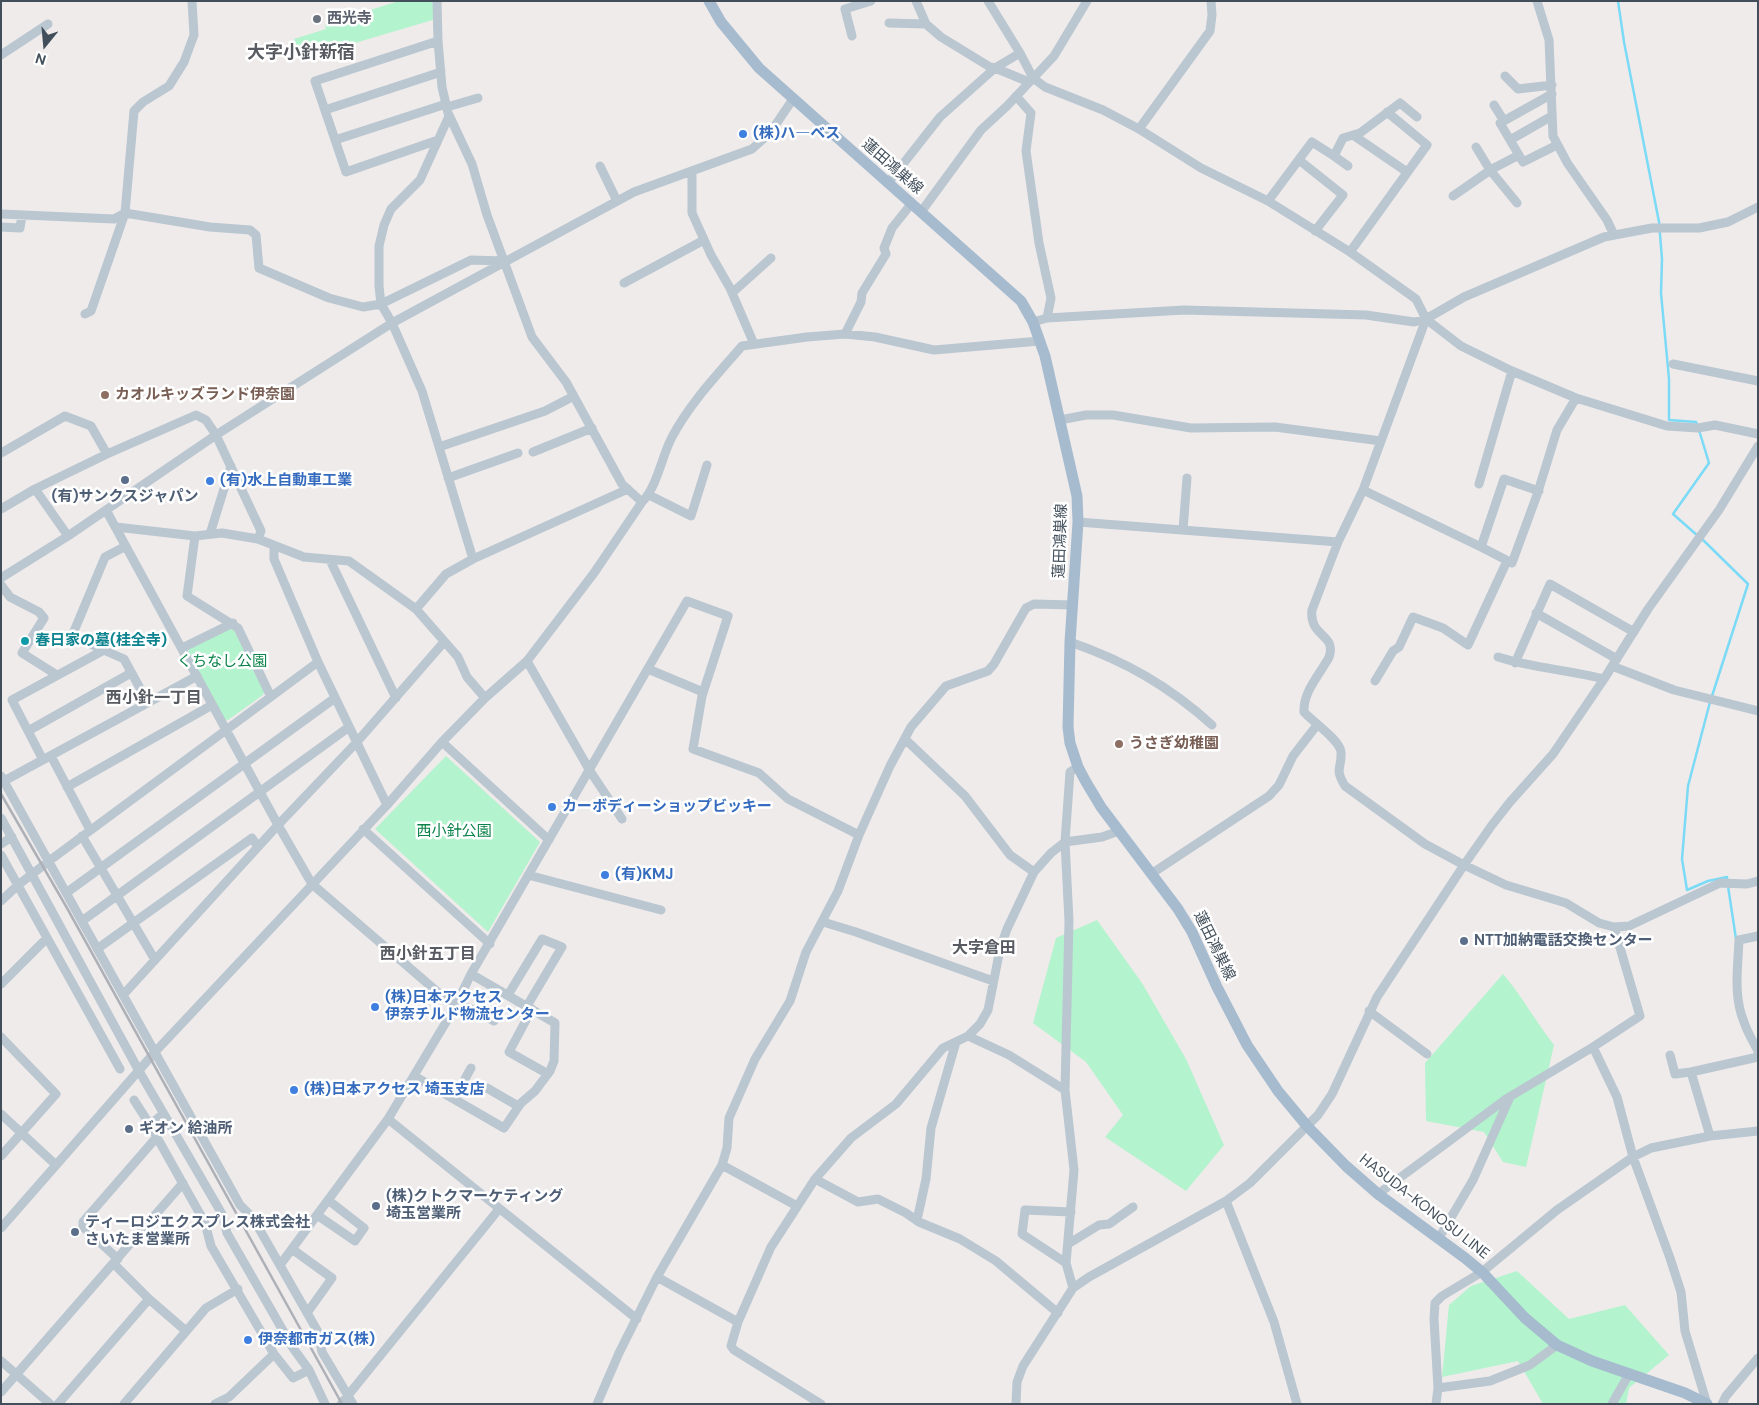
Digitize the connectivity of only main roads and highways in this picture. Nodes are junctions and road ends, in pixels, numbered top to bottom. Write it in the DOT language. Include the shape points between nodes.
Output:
graph roads {
  1 [pos="709,1"];
  2 [pos="1308,1126"];
  3 [pos="1707,1404"];
  1 -- 2 [label="main road, 蓮田鴻巣線" via="721,22 759,68 1021,302 1033,322 1077,496 1068,727 1078,767 1119,831 1178,909 1248,1045 1278,1091"];
  2 -- 3 [label="main road, HASUDA-KONOSU LINE" via="1378,1194 1482,1272 1525,1318 1557,1345"];
}
